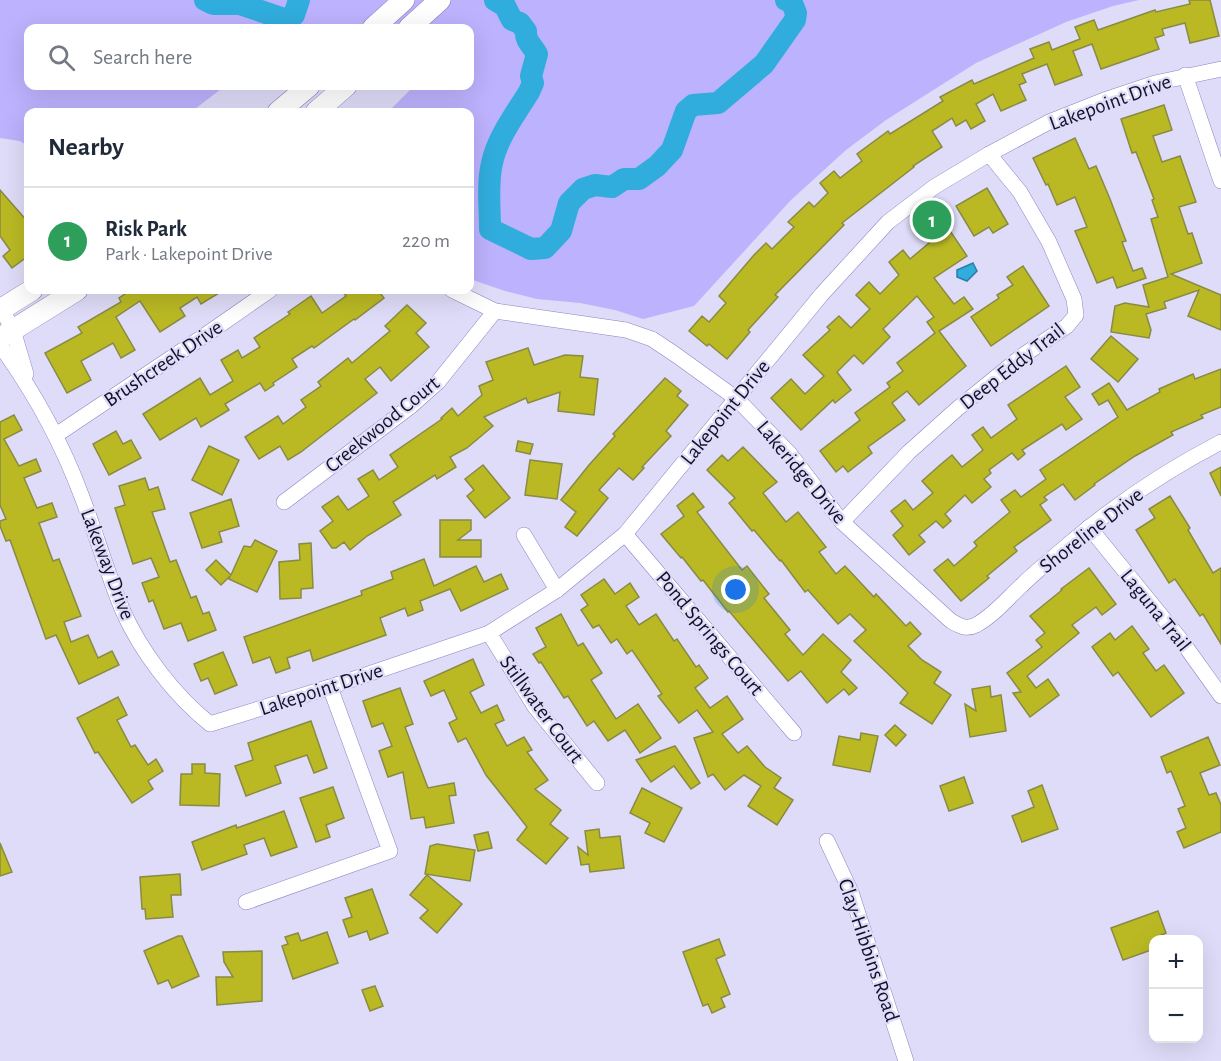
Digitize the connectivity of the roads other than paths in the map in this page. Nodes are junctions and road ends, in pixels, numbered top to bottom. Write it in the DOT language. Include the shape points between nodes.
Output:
graph roads {
  1 [pos="404,0"];
  2 [pos="440,0"];
  3 [pos="377,24"];
  4 [pos="413,24"];
  5 [pos="1221,69"];
  6 [pos="1185,75"];
  7 [pos="304,90"];
  8 [pos="341,90"];
  9 [pos="283,108"];
  10 [pos="321,108"];
  11 [pos="989,154"];
  12 [pos="1221,181"];
  13 [pos="25,294"];
  14 [pos="71,294"];
  15 [pos="264,294"];
  16 [pos="460,294"];
  17 [pos="1,308"];
  18 [pos="495,311"];
  19 [pos="4,338"];
  20 [pos="736,399"];
  21 [pos="56,435"];
  22 [pos="1221,442"];
  23 [pos="284,502"];
  24 [pos="842,522"];
  25 [pos="1089,527"];
  26 [pos="626,534"];
  27 [pos="524,535"];
  28 [pos="557,590"];
  29 [pos="969,628"];
  30 [pos="489,633"];
  31 [pos="330,687"];
  32 [pos="1221,696"];
  33 [pos="210,724"];
  34 [pos="794,733"];
  35 [pos="597,783"];
  36 [pos="827,841"];
  37 [pos="246,902"];
  38 [pos="906,1061"];
  1 -- 3 [label="main road"];
  2 -- 4 [label="main road"];
  5 -- 6 [label="street, Lakepoint Drive"];
  6 -- 11 [label="street, Lakepoint Drive" via="1049,122"];
  6 -- 12 [label="street"];
  7 -- 9 [label="main road"];
  8 -- 10 [label="main road"];
  11 -- 20 [label="street, Lakepoint Drive" via="934,187 888,222 822,294"];
  11 -- 24 [label="street, Deep Eddy Trail" via="1020,192 1049,242 1074,299 1076,315 1067,326 1022,356 957,409"];
  13 -- 17 [label="main road"];
  14 -- 19 [label="main road"];
  15 -- 21 [label="street, Brushcreek Drive"];
  16 -- 18 [label="street, Lakeridge Drive"];
  17 -- 19 [label="street, Lakeway Drive"];
  18 -- 20 [label="street, Lakeridge Drive" via="626,330 652,339"];
  18 -- 23 [label="street, Creekwood Court" via="438,382"];
  19 -- 21 [label="street, Lakeway Drive"];
  20 -- 24 [label="street, Lakeridge Drive" via="790,453"];
  20 -- 26 [label="street, Lakepoint Drive"];
  21 -- 33 [label="street, Lakeway Drive" via="123,611 171,685"];
  22 -- 25 [label="street, Shoreline Drive" via="1185,461"];
  24 -- 29 [label="street, Lakeridge Drive" via="951,621"];
  25 -- 29 [label="street, Shoreline Drive" via="985,620"];
  25 -- 32 [label="street, Laguna Trail"];
  26 -- 28 [label="street, Lakepoint Drive"];
  26 -- 34 [label="street, Pond Springs Court"];
  27 -- 28 [label="street"];
  28 -- 30 [label="street, Lakepoint Drive"];
  30 -- 31 [label="street, Lakepoint Drive"];
  30 -- 35 [label="street, Stillwater Court" via="535,707"];
  31 -- 33 [label="street, Lakepoint Drive"];
  31 -- 37 [label="street" via="390,851"];
  36 -- 38 [label="street, Clay-Hibbins Road" via="851,892"];
}
